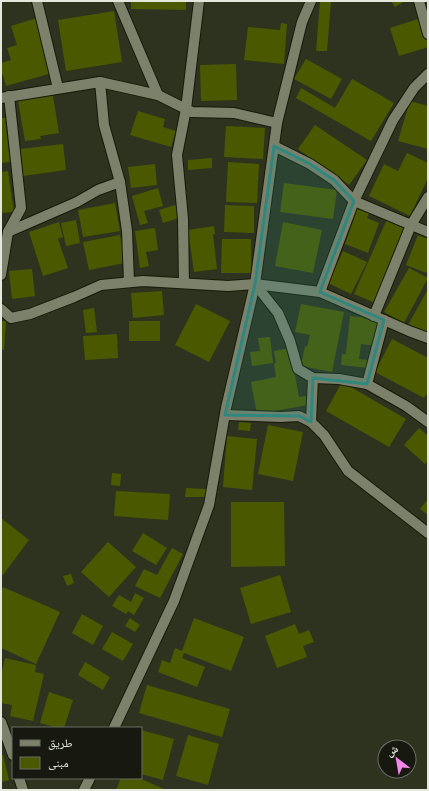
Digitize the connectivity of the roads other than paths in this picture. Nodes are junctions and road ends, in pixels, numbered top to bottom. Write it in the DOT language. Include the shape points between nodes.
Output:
graph roads {
  1 [pos="37,1"];
  2 [pos="118,1"];
  3 [pos="199,1"];
  4 [pos="311,1"];
  5 [pos="419,1"];
  6 [pos="428,34"];
  7 [pos="428,74"];
  8 [pos="100,82"];
  9 [pos="58,88"];
  10 [pos="158,95"];
  11 [pos="5,97"];
  12 [pos="186,109"];
  13 [pos="277,122"];
  14 [pos="274,146"];
  15 [pos="120,182"];
  16 [pos="428,197"];
  17 [pos="354,201"];
  18 [pos="411,225"];
  19 [pos="8,232"];
  20 [pos="428,232"];
  21 [pos="1,275"];
  22 [pos="129,282"];
  23 [pos="184,283"];
  24 [pos="255,284"];
  25 [pos="320,292"];
  26 [pos="1,309"];
  27 [pos="374,316"];
  28 [pos="384,320"];
  29 [pos="428,338"];
  30 [pos="313,378"];
  31 [pos="367,384"];
  32 [pos="225,415"];
  33 [pos="311,422"];
  34 [pos="428,422"];
  35 [pos="428,533"];
  36 [pos="1,722"];
  37 [pos="114,727"];
  38 [pos="12,752"];
  39 [pos="19,779"];
  40 [pos="90,779"];
  41 [pos="23,790"];
  42 [pos="84,790"];
  1 -- 9 [label="street"];
  2 -- 10 [label="street"];
  3 -- 12 [label="street"];
  4 -- 13 [label="street" via="302,22"];
  5 -- 6 [label="street"];
  7 -- 17 [label="street" via="414,88 393,120"];
  8 -- 9 [label="street"];
  8 -- 10 [label="street"];
  8 -- 15 [label="street" via="104,125"];
  9 -- 11 [label="street"];
  10 -- 12 [label="street"];
  11 -- 19 [label="street" via="21,208"];
  12 -- 13 [label="street" via="192,112 234,113"];
  12 -- 23 [label="street" via="177,156 183,219"];
  13 -- 14 [label="street"];
  14 -- 17 [label="street" via="310,164 334,180"];
  14 -- 24 [label="street"];
  15 -- 19 [label="street"];
  15 -- 22 [label="street"];
  16 -- 18 [label="street"];
  17 -- 18 [label="street"];
  17 -- 25 [label="street"];
  18 -- 20 [label="street"];
  18 -- 27 [label="street"];
  19 -- 21 [label="street"];
  22 -- 23 [label="street"];
  22 -- 26 [label="street" via="101,285 30,314 11,318"];
  23 -- 24 [label="street" via="228,286"];
  24 -- 25 [label="street"];
  24 -- 30 [label="street" via="278,313 298,369"];
  24 -- 32 [label="street"];
  25 -- 27 [label="street"];
  27 -- 28 [label="street"];
  28 -- 29 [label="street"];
  28 -- 31 [label="street"];
  30 -- 31 [label="street"];
  30 -- 33 [label="street"];
  31 -- 34 [label="street"];
  32 -- 33 [label="street" via="299,416"];
  32 -- 37 [label="street" via="209,505 174,601"];
  33 -- 35 [label="street" via="348,471"];
  36 -- 38 [label="street"];
  39 -- 41 [label="street"];
  40 -- 42 [label="street"];
}
